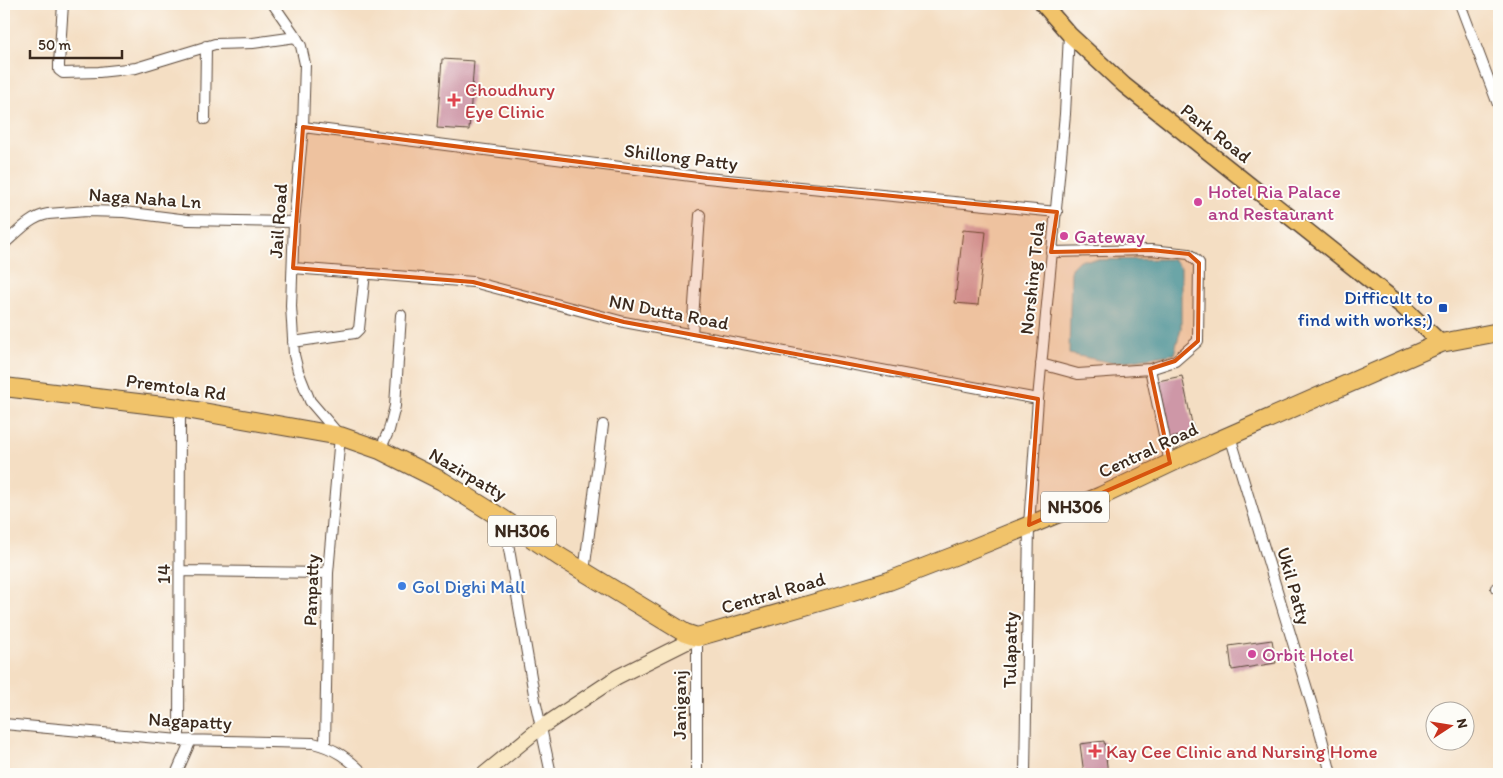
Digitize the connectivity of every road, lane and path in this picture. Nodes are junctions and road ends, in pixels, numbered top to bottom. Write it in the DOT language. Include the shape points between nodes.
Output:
graph roads {
  1 [pos="63,4"];
  2 [pos="273,4"];
  3 [pos="1043,4"];
  4 [pos="1460,4"];
  5 [pos="1069,34"];
  6 [pos="296,37"];
  7 [pos="206,46"];
  8 [pos="1499,107"];
  9 [pos="205,118"];
  10 [pos="303,127"];
  11 [pos="1057,212"];
  12 [pos="700,215"];
  13 [pos="294,222"];
  14 [pos="4,244"];
  15 [pos="1052,252"];
  16 [pos="293,268"];
  17 [pos="365,273"];
  18 [pos="401,315"];
  19 [pos="1499,332"];
  20 [pos="692,335"];
  21 [pos="293,342"];
  22 [pos="1441,343"];
  23 [pos="1042,364"];
  24 [pos="1150,369"];
  25 [pos="4,387"];
  26 [pos="1038,399"];
  27 [pos="180,408"];
  28 [pos="603,425"];
  29 [pos="340,436"];
  30 [pos="1230,436"];
  31 [pos="380,450"];
  32 [pos="1170,463"];
  33 [pos="503,518"];
  34 [pos="1029,526"];
  35 [pos="180,571"];
  36 [pos="584,572"];
  37 [pos="328,574"];
  38 [pos="697,637"];
  39 [pos="4,724"];
  40 [pos="540,728"];
  41 [pos="179,740"];
  42 [pos="191,740"];
  43 [pos="325,746"];
  44 [pos="176,774"];
  45 [pos="364,774"];
  46 [pos="484,774"];
  47 [pos="551,774"];
  48 [pos="697,774"];
  49 [pos="1026,774"];
  50 [pos="1331,774"];
  1 -- 7 [label="street" via="58,64 63,74 136,68"];
  2 -- 6 [label="street, Jail Road"];
  3 -- 5 [label="main road, Park Road"];
  4 -- 8 [label="street"];
  5 -- 11 [label="street, Norshing Tola"];
  5 -- 22 [label="main road, Park Road" via="1124,85 1403,307"];
  6 -- 7 [label="street"];
  6 -- 10 [label="street, Jail Road" via="305,64"];
  7 -- 9 [label="street"];
  10 -- 11 [label="street, Shillong Patty" via="707,178"];
  10 -- 13 [label="street, Jail Road"];
  11 -- 15 [label="street, Norshing Tola"];
  12 -- 20 [label="street"];
  13 -- 14 [label="street, Naga Naha Ln" via="188,220 87,211 41,215"];
  13 -- 16 [label="street, Jail Road"];
  15 -- 23 [label="street, Norshing Tola"];
  15 -- 24 [label="street" via="1151,250 1189,254 1199,263 1198,341 1175,361"];
  16 -- 17 [label="street, NN Dutta Road"];
  16 -- 21 [label="street, Jail Road"];
  17 -- 20 [label="street, NN Dutta Road" via="473,282 582,312"];
  17 -- 21 [label="street" via="359,329 355,333"];
  18 -- 31 [label="street" via="395,406"];
  19 -- 22 [label="highway, NH306"];
  20 -- 26 [label="street, NN Dutta Road"];
  21 -- 29 [label="street, Jail Road" via="298,371 310,401"];
  22 -- 30 [label="highway, Central Road / NH306"];
  23 -- 24 [label="street" via="1078,374"];
  23 -- 26 [label="street, Norshing Tola"];
  24 -- 32 [label="street"];
  25 -- 27 [label="highway, Premtola Rd / NH306"];
  26 -- 34 [label="street, Norshing Tola"];
  27 -- 29 [label="highway, Premtola Rd / NH306"];
  27 -- 35 [label="street, 14"];
  28 -- 36 [label="street"];
  29 -- 31 [label="highway, Nazirpatty / NH306"];
  29 -- 37 [label="street, Panpatty"];
  30 -- 32 [label="highway, Central Road / NH306"];
  30 -- 50 [label="street, Ukil Patty"];
  31 -- 33 [label="highway, Nazirpatty / NH306" via="442,481"];
  32 -- 34 [label="highway, Central Road / NH306"];
  33 -- 36 [label="highway, Nazirpatty / NH306"];
  33 -- 40 [label="street"];
  34 -- 38 [label="highway, Central Road / NH306" via="889,581"];
  34 -- 49 [label="street, Tulapatty"];
  35 -- 37 [label="street"];
  35 -- 41 [label="street, 14"];
  36 -- 38 [label="highway, Nazirpatty / NH306" via="685,633"];
  37 -- 43 [label="street, Panpatty"];
  38 -- 40 [label="street" via="617,677"];
  38 -- 48 [label="street, Janiganj"];
  39 -- 41 [label="street, Nagapatty"];
  40 -- 46 [label="street"];
  40 -- 47 [label="street"];
  41 -- 42 [label="street, Nagapatty"];
  42 -- 43 [label="street, Nagapatty" via="304,742"];
  42 -- 44 [label="street"];
  43 -- 45 [label="street, Nagapatty" via="338,751"];
}
